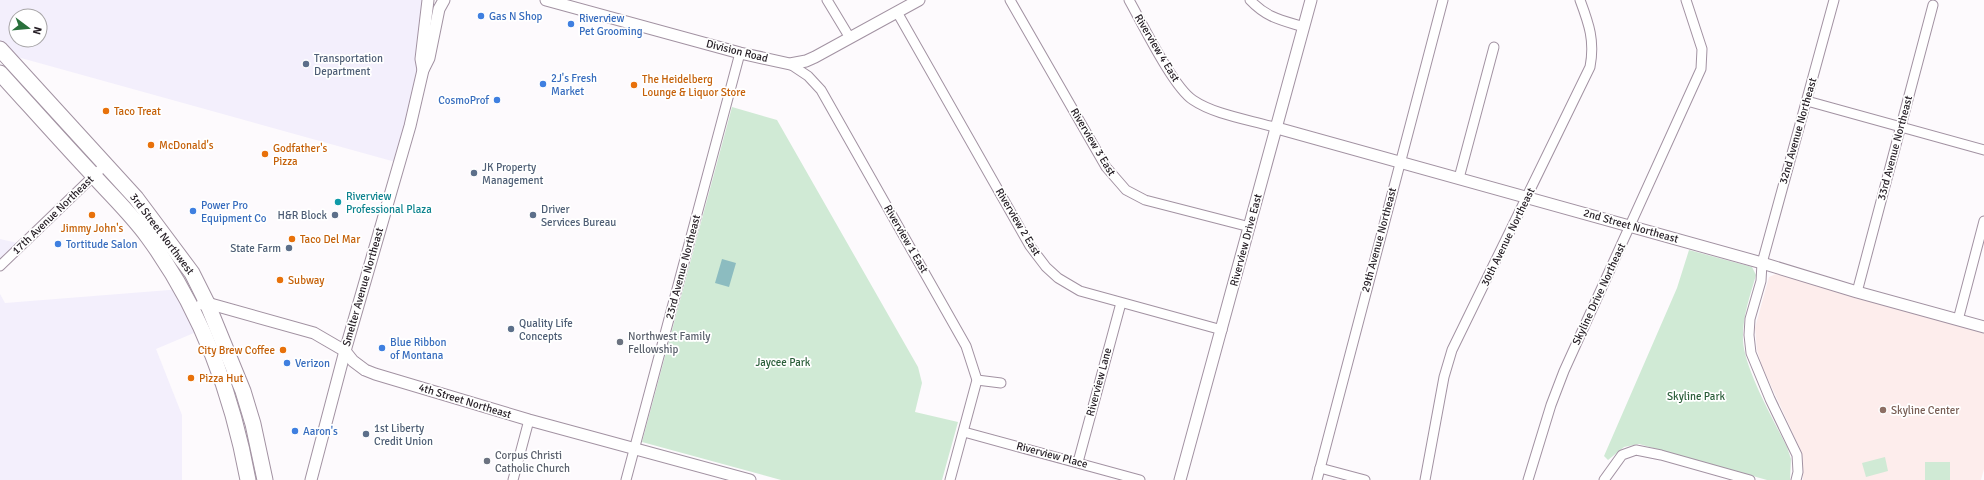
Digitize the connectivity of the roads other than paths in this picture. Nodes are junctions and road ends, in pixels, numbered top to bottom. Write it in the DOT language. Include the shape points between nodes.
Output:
graph roads {
  1 [pos="428,0"];
  2 [pos="444,0"];
  3 [pos="546,0"];
  4 [pos="827,0"];
  5 [pos="919,0"];
  6 [pos="1010,0"];
  7 [pos="1129,0"];
  8 [pos="1250,0"];
  9 [pos="1311,0"];
  10 [pos="1443,0"];
  11 [pos="1580,0"];
  12 [pos="1686,0"];
  13 [pos="1834,0"];
  14 [pos="1933,5"];
  15 [pos="897,12"];
  16 [pos="1304,27"];
  17 [pos="850,38"];
  18 [pos="1494,47"];
  19 [pos="0,49"];
  20 [pos="740,53"];
  21 [pos="790,64"];
  22 [pos="423,70"];
  23 [pos="0,73"];
  24 [pos="1807,101"];
  25 [pos="1901,127"];
  26 [pos="1277,128"];
  27 [pos="1984,150"];
  28 [pos="1400,162"];
  29 [pos="106,164"];
  30 [pos="94,176"];
  31 [pos="1459,178"];
  32 [pos="1527,198"];
  33 [pos="1984,221"];
  34 [pos="1631,226"];
  35 [pos="1250,227"];
  36 [pos="1762,263"];
  37 [pos="0,266"];
  38 [pos="1857,292"];
  39 [pos="207,303"];
  40 [pos="1121,303"];
  41 [pos="191,306"];
  42 [pos="1958,320"];
  43 [pos="1984,327"];
  44 [pos="1222,330"];
  45 [pos="345,351"];
  46 [pos="977,380"];
  47 [pos="1001,383"];
  48 [pos="529,420"];
  49 [pos="964,432"];
  50 [pos="634,448"];
  51 [pos="1078,462"];
  52 [pos="1320,468"];
  53 [pos="733,478"];
  54 [pos="248,480"];
  55 [pos="265,480"];
  56 [pos="311,480"];
  57 [pos="513,480"];
  58 [pos="626,480"];
  59 [pos="750,480"];
  60 [pos="950,480"];
  61 [pos="1140,480"];
  62 [pos="1180,480"];
  63 [pos="1317,480"];
  64 [pos="1365,480"];
  65 [pos="1425,480"];
  66 [pos="1528,480"];
  67 [pos="1604,480"];
  68 [pos="1750,480"];
  69 [pos="1796,480"];
  1 -- 22 [label="street, Smelter Avenue Northeast" via="421,59"];
  2 -- 22 [label="street, Smelter Avenue Northeast" via="439,10 429,58"];
  3 -- 20 [label="street, Division Road"];
  4 -- 17 [label="street"];
  5 -- 15 [label="street, Division Road"];
  6 -- 35 [label="street, Riverview 3 East" via="1106,167 1126,190 1145,200"];
  7 -- 26 [label="street, Riverview 4 East" via="1176,82 1192,100 1212,109"];
  8 -- 16 [label="street" via="1271,18"];
  9 -- 16 [label="street, Riverview Drive East"];
  10 -- 28 [label="street, 29th Avenue Northeast"];
  11 -- 32 [label="street, 30th Avenue Northeast" via="1592,35 1593,52 1590,67"];
  12 -- 34 [label="street, Skyline Drive Northeast" via="1702,49 1701,69"];
  13 -- 24 [label="street, 32nd Avenue Northeast"];
  14 -- 25 [label="street, 33rd Avenue Northeast"];
  15 -- 17 [label="street, Division Road"];
  15 -- 40 [label="street, Riverview 2 East" via="1030,246 1046,267 1058,278 1080,291"];
  16 -- 26 [label="street, Riverview Drive East"];
  17 -- 21 [label="street, Division Road" via="806,61"];
  18 -- 31 [label="street"];
  19 -- 29 [label="highway, 3rd Street Northwest"];
  20 -- 21 [label="street, Division Road"];
  20 -- 50 [label="street, 23rd Avenue Northeast"];
  21 -- 46 [label="street, Riverview 1 East" via="808,76 821,90 966,346"];
  22 -- 45 [label="street, Smelter Avenue Northeast" via="410,126"];
  23 -- 30 [label="highway, 3rd Street Northwest"];
  24 -- 25 [label="street"];
  24 -- 36 [label="street, 32nd Avenue Northeast"];
  25 -- 27 [label="street"];
  25 -- 38 [label="street, 33rd Avenue Northeast"];
  26 -- 28 [label="street, 2nd Street Northeast"];
  26 -- 35 [label="street, Riverview Drive East"];
  28 -- 31 [label="street, 2nd Street Northeast"];
  28 -- 52 [label="street, 29th Avenue Northeast"];
  29 -- 30 [label="street, 17th Avenue Northeast"];
  29 -- 39 [label="highway, 3rd Street Northwest" via="164,233 192,273"];
  30 -- 37 [label="street, 17th Avenue Northeast"];
  30 -- 41 [label="highway, 3rd Street Northwest" via="147,235 167,263"];
  31 -- 32 [label="street, 2nd Street Northeast"];
  32 -- 34 [label="street, 2nd Street Northeast"];
  32 -- 65 [label="street, 30th Avenue Northeast" via="1452,350 1444,377"];
  33 -- 42 [label="street"];
  34 -- 36 [label="street, 2nd Street Northeast"];
  34 -- 66 [label="street, Skyline Drive Northeast" via="1564,371"];
  35 -- 44 [label="street, Riverview Drive East"];
  36 -- 38 [label="street, 2nd Street Northeast"];
  36 -- 69 [label="street" via="1761,281 1750,319 1751,353 1797,455"];
  38 -- 42 [label="street, 2nd Street Northeast"];
  39 -- 41 [label="street, 4th Street Northeast"];
  39 -- 45 [label="street, 4th Street Northeast" via="314,333"];
  39 -- 55 [label="highway, 3rd Street Northwest" via="243,391"];
  40 -- 44 [label="street, Riverview 2 East"];
  40 -- 51 [label="street, Riverview Lane"];
  41 -- 54 [label="highway, 3rd Street Northwest" via="222,379 237,429"];
  42 -- 43 [label="street, 2nd Street Northeast"];
  44 -- 62 [label="street, Riverview Drive East"];
  45 -- 48 [label="street, 4th Street Northeast" via="353,361 375,374"];
  45 -- 56 [label="street, Smelter Avenue Northeast"];
  46 -- 47 [label="street"];
  46 -- 49 [label="street"];
  48 -- 50 [label="street, 4th Street Northeast"];
  48 -- 57 [label="street"];
  49 -- 51 [label="street, Riverview Place"];
  49 -- 60 [label="street"];
  50 -- 53 [label="street, 4th Street Northeast"];
  50 -- 58 [label="street, 23rd Avenue Northeast"];
  51 -- 61 [label="street, Riverview Place"];
  52 -- 63 [label="street, 29th Avenue Northeast"];
  52 -- 64 [label="street"];
  53 -- 59 [label="street, 4th Street Northeast"];
  67 -- 68 [label="street" via="1622,455 1636,450"];
}
